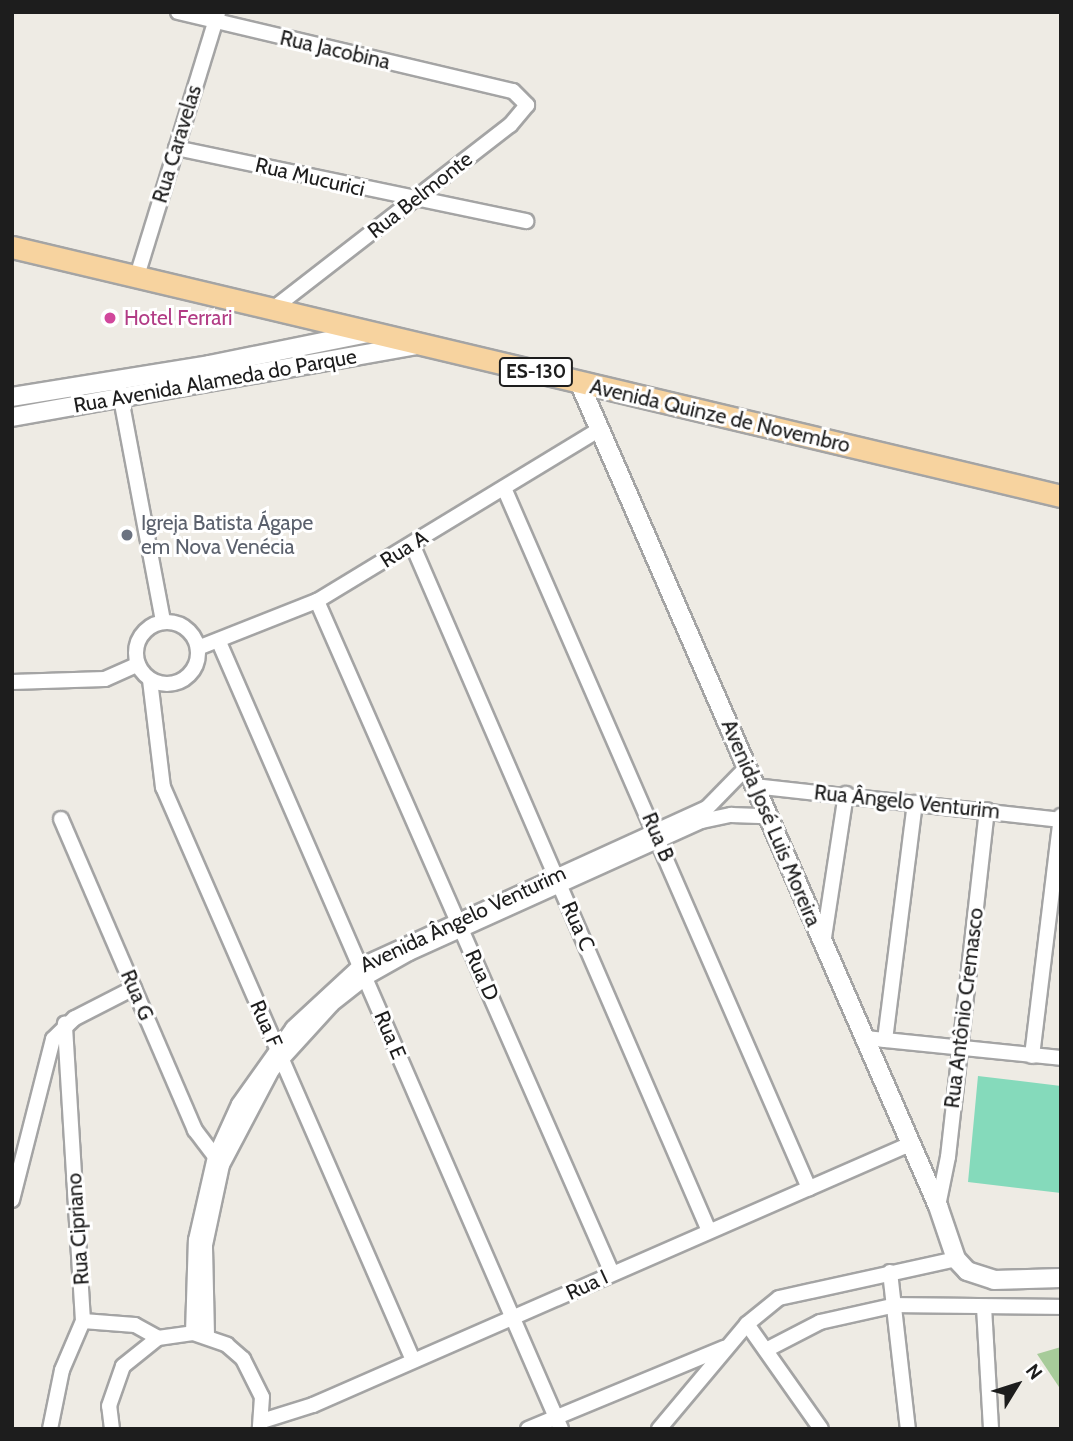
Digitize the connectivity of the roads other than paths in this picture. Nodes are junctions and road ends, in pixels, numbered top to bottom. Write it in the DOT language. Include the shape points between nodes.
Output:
graph roads {
  1 [pos="178,12"];
  2 [pos="217,17"];
  3 [pos="492,86"];
  4 [pos="176,148"];
  5 [pos="415,201"];
  6 [pos="526,221"];
  7 [pos="12,247"];
  8 [pos="137,276"];
  9 [pos="274,308"];
  10 [pos="369,332"];
  11 [pos="419,344"];
  12 [pos="579,382"];
  13 [pos="119,389"];
  14 [pos="12,397"];
  15 [pos="12,417"];
  16 [pos="600,429"];
  17 [pos="504,488"];
  18 [pos="1061,496"];
  19 [pos="412,544"];
  20 [pos="317,601"];
  21 [pos="163,621"];
  22 [pos="219,642"];
  23 [pos="198,648"];
  24 [pos="138,664"];
  25 [pos="150,680"];
  26 [pos="12,682"];
  27 [pos="746,768"];
  28 [pos="754,786"];
  29 [pos="846,794"];
  30 [pos="915,803"];
  31 [pos="987,810"];
  32 [pos="766,816"];
  33 [pos="1061,818"];
  34 [pos="61,819"];
  35 [pos="658,836"];
  36 [pos="558,881"];
  37 [pos="459,924"];
  38 [pos="823,944"];
  39 [pos="363,972"];
  40 [pos="134,988"];
  41 [pos="65,1024"];
  42 [pos="865,1038"];
  43 [pos="885,1040"];
  44 [pos="959,1049"];
  45 [pos="278,1052"];
  46 [pos="1032,1056"];
  47 [pos="1061,1058"];
  48 [pos="910,1144"];
  49 [pos="218,1161"];
  50 [pos="809,1188"];
  51 [pos="12,1200"];
  52 [pos="938,1206"];
  53 [pos="709,1231"];
  54 [pos="958,1262"];
  55 [pos="890,1272"];
  56 [pos="612,1273"];
  57 [pos="1059,1278"];
  58 [pos="897,1305"];
  59 [pos="984,1307"];
  60 [pos="1061,1307"];
  61 [pos="513,1319"];
  62 [pos="83,1321"];
  63 [pos="747,1324"];
  64 [pos="200,1335"];
  65 [pos="158,1338"];
  66 [pos="725,1347"];
  67 [pos="766,1350"];
  68 [pos="413,1360"];
  69 [pos="559,1423"];
  70 [pos="261,1425"];
  71 [pos="50,1429"];
  72 [pos="112,1429"];
  73 [pos="528,1429"];
  74 [pos="659,1429"];
  75 [pos="821,1429"];
  76 [pos="908,1429"];
  77 [pos="991,1429"];
  1 -- 2 [label="street, Rua Jacobina"];
  2 -- 3 [label="street, Rua Jacobina"];
  2 -- 4 [label="street, Rua Caravelas"];
  3 -- 5 [label="street, Rua Belmonte" via="521,94 526,110"];
  4 -- 5 [label="street, Rua Mucurici"];
  4 -- 8 [label="street, Rua Caravelas"];
  5 -- 6 [label="street, Rua Mucurici"];
  5 -- 9 [label="street, Rua Belmonte"];
  7 -- 8 [label="main road, Avenida Quinze de Novembro / ES-130"];
  8 -- 9 [label="main road, Avenida Quinze de Novembro / ES-130"];
  9 -- 10 [label="main road, Avenida Quinze de Novembro / ES-130"];
  10 -- 11 [label="main road, Avenida Quinze de Novembro / ES-130"];
  10 -- 13 [label="street"];
  11 -- 12 [label="main road, Avenida Quinze de Novembro / ES-130"];
  11 -- 13 [label="street, Rua Avenida Alameda do Parque"];
  12 -- 16 [label="street, Avenida José Luis Moreira"];
  12 -- 18 [label="main road, Avenida Quinze de Novembro / ES-130"];
  13 -- 14 [label="street"];
  13 -- 15 [label="street, Rua Avenida Alameda do Parque"];
  13 -- 21 [label="street"];
  16 -- 17 [label="street, Rua A"];
  16 -- 27 [label="street, Avenida José Luis Moreira"];
  17 -- 19 [label="street, Rua A"];
  17 -- 35 [label="street, Rua B"];
  19 -- 20 [label="street, Rua A"];
  19 -- 36 [label="street, Rua C"];
  20 -- 22 [label="street, Rua A"];
  20 -- 37 [label="street, Rua D"];
  21 -- 23 [label="street" via="189,631"];
  21 -- 24 [label="street" via="143,633 136,652"];
  22 -- 23 [label="street, Rua A"];
  22 -- 39 [label="street, Rua E"];
  23 -- 25 [label="street" via="195,668 181,681"];
  24 -- 25 [label="street"];
  24 -- 26 [label="street" via="105,679"];
  25 -- 45 [label="street, Rua F" via="163,787"];
  27 -- 28 [label="street, Avenida José Luis Moreira"];
  27 -- 35 [label="street, Avenida Ângelo Venturim" via="707,808"];
  28 -- 29 [label="street, Rua Ângelo Venturim"];
  28 -- 32 [label="street, Avenida José Luis Moreira"];
  29 -- 30 [label="street, Rua Ângelo Venturim"];
  29 -- 38 [label="street"];
  30 -- 31 [label="street, Rua Ângelo Venturim"];
  30 -- 43 [label="street"];
  31 -- 33 [label="street, Rua Ângelo Venturim"];
  31 -- 44 [label="street, Rua Antônio Cremasco"];
  32 -- 35 [label="street, Avenida Ângelo Venturim" via="715,817"];
  32 -- 38 [label="street, Avenida José Luis Moreira"];
  33 -- 46 [label="street"];
  34 -- 40 [label="street, Rua G"];
  35 -- 36 [label="street, Avenida Ângelo Venturim"];
  35 -- 50 [label="street, Rua B"];
  36 -- 37 [label="street, Avenida Ângelo Venturim"];
  36 -- 53 [label="street, Rua C"];
  37 -- 39 [label="street, Avenida Ângelo Venturim"];
  37 -- 56 [label="street, Rua D"];
  38 -- 42 [label="street, Avenida José Luis Moreira"];
  39 -- 45 [label="street, Avenida Ângelo Venturim"];
  39 -- 61 [label="street, Rua E"];
  40 -- 41 [label="street"];
  40 -- 49 [label="street, Rua G" via="195,1130"];
  41 -- 51 [label="street" via="47,1057"];
  41 -- 62 [label="street, Rua Cipriano"];
  42 -- 43 [label="street"];
  42 -- 48 [label="street, Avenida José Luis Moreira"];
  43 -- 44 [label="street"];
  44 -- 46 [label="street"];
  44 -- 52 [label="street, Rua Antônio Cremasco"];
  45 -- 49 [label="street, Avenida Ângelo Venturim" via="239,1104"];
  45 -- 68 [label="street, Rua F"];
  46 -- 47 [label="street"];
  48 -- 50 [label="street, Rua I"];
  48 -- 52 [label="street, Avenida José Luis Moreira"];
  49 -- 64 [label="street, Avenida Ângelo Venturim" via="196,1240"];
  50 -- 53 [label="street, Rua I"];
  52 -- 54 [label="street, Avenida José Luis Moreira"];
  53 -- 56 [label="street, Rua I"];
  54 -- 55 [label="street"];
  54 -- 57 [label="street" via="994,1280"];
  55 -- 58 [label="street"];
  55 -- 63 [label="street" via="795,1291 762,1308"];
  56 -- 61 [label="street, Rua I"];
  58 -- 59 [label="street"];
  58 -- 67 [label="street" via="820,1322"];
  58 -- 76 [label="street"];
  59 -- 60 [label="street"];
  59 -- 77 [label="street"];
  61 -- 68 [label="street, Rua I"];
  61 -- 69 [label="street, Rua E"];
  62 -- 65 [label="street" via="135,1325"];
  62 -- 71 [label="street, Rua Cipriano" via="62,1370"];
  63 -- 66 [label="street"];
  63 -- 67 [label="street"];
  64 -- 65 [label="street"];
  64 -- 70 [label="street" via="227,1345 255,1377"];
  65 -- 72 [label="street" via="123,1366 109,1406"];
  66 -- 69 [label="street"];
  66 -- 74 [label="street"];
  67 -- 75 [label="street"];
  68 -- 70 [label="street, Rua I"];
  69 -- 73 [label="street"];
}
